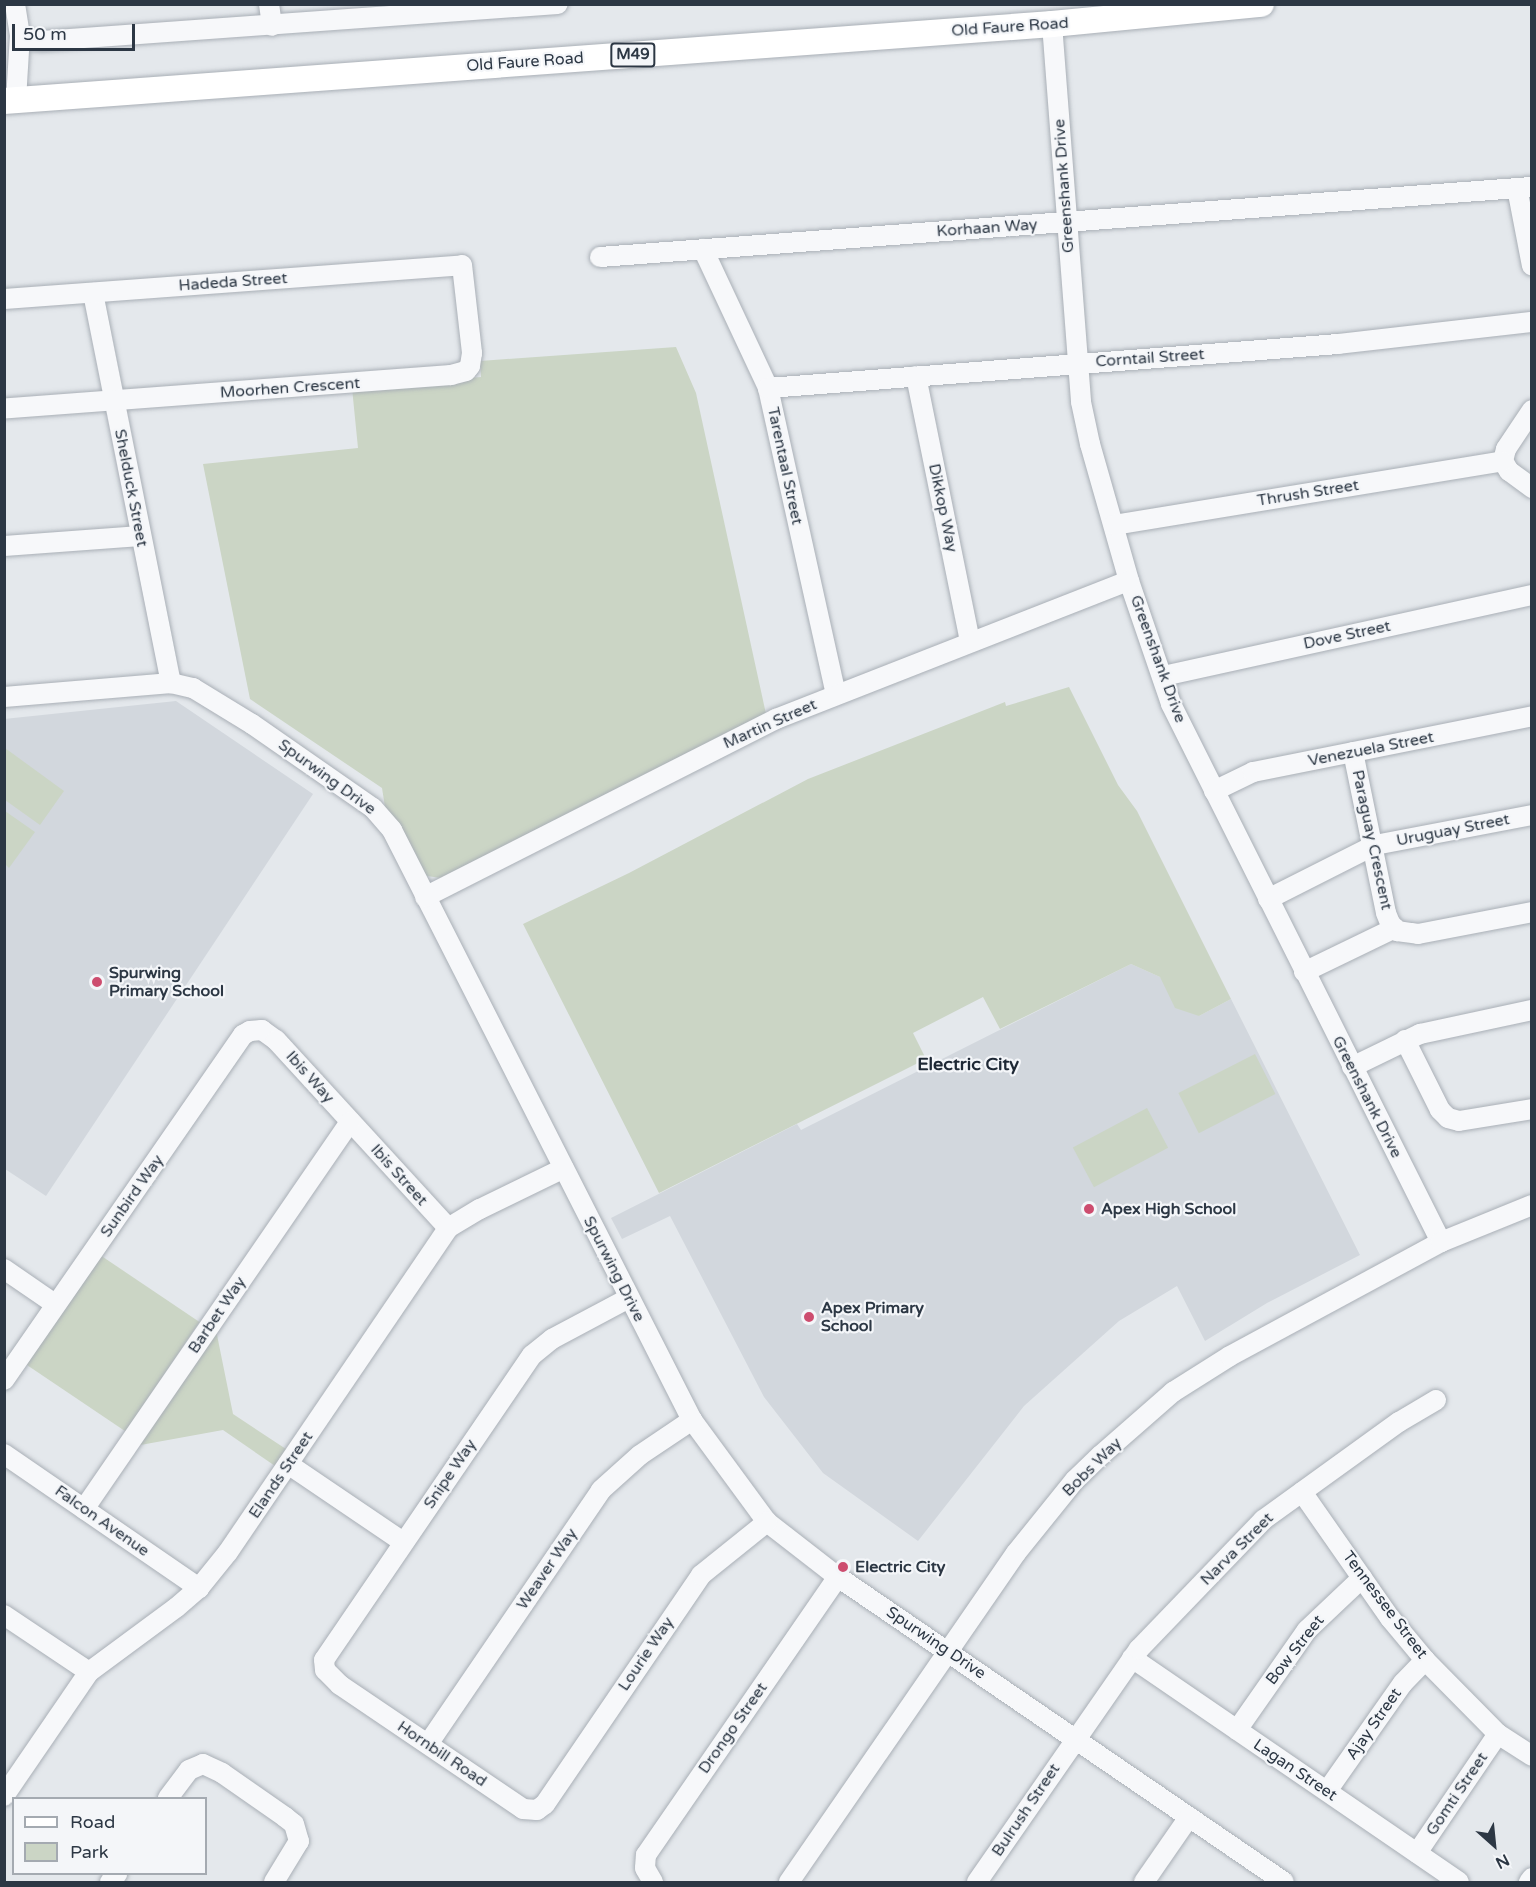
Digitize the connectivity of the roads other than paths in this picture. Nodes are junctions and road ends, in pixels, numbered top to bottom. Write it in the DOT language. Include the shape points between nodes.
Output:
graph roads {
  1 [pos="15,4"];
  2 [pos="269,4"];
  3 [pos="558,4"];
  4 [pos="547,5"];
  5 [pos="1249,5"];
  6 [pos="1052,24"];
  7 [pos="272,26"];
  8 [pos="20,34"];
  9 [pos="10,100"];
  10 [pos="1524,187"];
  11 [pos="1066,222"];
  12 [pos="703,249"];
  13 [pos="600,257"];
  14 [pos="462,265"];
  15 [pos="1532,266"];
  16 [pos="93,293"];
  17 [pos="4,299"];
  18 [pos="1532,322"];
  19 [pos="1077,364"];
  20 [pos="916,376"];
  21 [pos="768,388"];
  22 [pos="114,401"];
  23 [pos="4,409"];
  24 [pos="1532,410"];
  25 [pos="1503,461"];
  26 [pos="1532,488"];
  27 [pos="1114,525"];
  28 [pos="141,536"];
  29 [pos="4,546"];
  30 [pos="1129,581"];
  31 [pos="1532,595"];
  32 [pos="970,641"];
  33 [pos="1163,676"];
  34 [pos="171,683"];
  35 [pos="836,694"];
  36 [pos="4,697"];
  37 [pos="1532,716"];
  38 [pos="1353,752"];
  39 [pos="1214,791"];
  40 [pos="1532,815"];
  41 [pos="1374,845"];
  42 [pos="425,897"];
  43 [pos="1268,899"];
  44 [pos="1532,912"];
  45 [pos="1395,928"];
  46 [pos="1304,972"];
  47 [pos="1532,1010"];
  48 [pos="269,1033"];
  49 [pos="1405,1040"];
  50 [pos="1352,1067"];
  51 [pos="1532,1109"];
  52 [pos="350,1122"];
  53 [pos="564,1168"];
  54 [pos="1532,1205"];
  55 [pos="448,1228"];
  56 [pos="1441,1242"];
  57 [pos="4,1269"];
  58 [pos="628,1298"];
  59 [pos="56,1304"];
  60 [pos="4,1380"];
  61 [pos="1436,1400"];
  62 [pos="692,1420"];
  63 [pos="4,1454"];
  64 [pos="288,1464"];
  65 [pos="1302,1492"];
  66 [pos="84,1509"];
  67 [pos="767,1522"];
  68 [pos="403,1542"];
  69 [pos="838,1577"];
  70 [pos="1362,1578"];
  71 [pos="199,1588"];
  72 [pos="4,1615"];
  73 [pos="949,1651"];
  74 [pos="1132,1658"];
  75 [pos="1425,1660"];
  76 [pos="89,1672"];
  77 [pos="340,1685"];
  78 [pos="1237,1730"];
  79 [pos="1498,1734"];
  80 [pos="1076,1738"];
  81 [pos="428,1744"];
  82 [pos="1532,1756"];
  83 [pos="1327,1791"];
  84 [pos="4,1796"];
  85 [pos="169,1797"];
  86 [pos="545,1804"];
  87 [pos="1189,1817"];
  88 [pos="1416,1853"];
  89 [pos="1532,1878"];
  90 [pos="274,1882"];
  91 [pos="653,1882"];
  92 [pos="789,1882"];
  93 [pos="977,1882"];
  94 [pos="1144,1882"];
  95 [pos="1284,1882"];
  96 [pos="1459,1882"];
  97 [pos="1529,1882"];
  1 -- 8 [label="street"];
  2 -- 7 [label="street"];
  3 -- 4 [label="street"];
  4 -- 7 [label="street"];
  5 -- 6 [label="main road, Old Faure Road / M49"];
  6 -- 9 [label="main road, Old Faure Road / M49"];
  6 -- 11 [label="street, Greenshank Drive"];
  7 -- 8 [label="street" via="42,41"];
  8 -- 9 [label="street"];
  10 -- 11 [label="street, Korhaan Way"];
  10 -- 15 [label="street"];
  11 -- 12 [label="street, Korhaan Way"];
  11 -- 19 [label="street, Greenshank Drive"];
  12 -- 13 [label="street, Korhaan Way"];
  12 -- 21 [label="street, Tarentaal Street"];
  14 -- 16 [label="street, Hadeda Street"];
  14 -- 22 [label="street, Moorhen Crescent" via="472,353 470,366 459,374"];
  16 -- 17 [label="street, Hadeda Street"];
  16 -- 22 [label="street, Shelduck Street"];
  18 -- 19 [label="street, Corntail Street" via="1338,344"];
  19 -- 20 [label="street, Corntail Street"];
  19 -- 27 [label="street, Greenshank Drive" via="1090,444"];
  20 -- 21 [label="street, Corntail Street"];
  20 -- 32 [label="street, Dikkop Way"];
  21 -- 35 [label="street, Tarentaal Street"];
  22 -- 23 [label="street, Moorhen Crescent"];
  22 -- 28 [label="street, Shelduck Street"];
  24 -- 25 [label="street" via="1506,449"];
  25 -- 26 [label="street" via="1509,471"];
  25 -- 27 [label="street, Thrush Street"];
  27 -- 30 [label="street, Greenshank Drive"];
  28 -- 29 [label="street"];
  28 -- 34 [label="street, Shelduck Street"];
  30 -- 32 [label="street, Martin Street"];
  30 -- 33 [label="street, Greenshank Drive"];
  31 -- 33 [label="street, Dove Street"];
  32 -- 35 [label="street, Martin Street"];
  33 -- 39 [label="street, Greenshank Drive" via="1171,704"];
  34 -- 36 [label="street, Spurwing Drive"];
  34 -- 42 [label="street, Spurwing Drive" via="208,696 373,808 392,830"];
  35 -- 42 [label="street, Martin Street" via="670,771"];
  37 -- 38 [label="street, Venezuela Street"];
  38 -- 39 [label="street, Venezuela Street" via="1254,772"];
  38 -- 41 [label="street, Paraguay Crescent"];
  39 -- 43 [label="street, Greenshank Drive"];
  40 -- 41 [label="street, Uruguay Street"];
  41 -- 43 [label="street, Uruguay Street"];
  41 -- 45 [label="street, Paraguay Crescent" via="1386,913"];
  42 -- 53 [label="street, Spurwing Drive"];
  43 -- 46 [label="street, Greenshank Drive"];
  44 -- 45 [label="street, Paraguay Crescent" via="1418,934 1407,935"];
  45 -- 46 [label="street"];
  46 -- 50 [label="street, Greenshank Drive"];
  47 -- 49 [label="street" via="1436,1029"];
  48 -- 52 [label="street, Ibis Way"];
  48 -- 59 [label="street, Sunbird Way" via="255,1029 243,1035"];
  49 -- 50 [label="street"];
  49 -- 51 [label="street" via="1440,1110 1448,1118 1459,1121"];
  50 -- 56 [label="street, Greenshank Drive"];
  52 -- 55 [label="street, Ibis Street"];
  52 -- 66 [label="street, Barbet Way"];
  53 -- 55 [label="street, Elands Street"];
  53 -- 58 [label="street, Spurwing Drive"];
  54 -- 56 [label="street, Bobs Way"];
  55 -- 64 [label="street, Elands Street"];
  56 -- 73 [label="street, Bobs Way" via="1255,1341 1173,1392 1076,1480 1016,1553"];
  57 -- 59 [label="street"];
  58 -- 62 [label="street, Spurwing Drive"];
  58 -- 68 [label="street, Snipe Way" via="552,1339 532,1355"];
  59 -- 60 [label="street, Sunbird Way"];
  61 -- 65 [label="street, Narva Street"];
  62 -- 67 [label="street, Spurwing Drive"];
  62 -- 81 [label="street, Weaver Way" via="632,1461 601,1490"];
  63 -- 66 [label="street, Falcon Avenue"];
  64 -- 68 [label="street"];
  64 -- 71 [label="street, Elands Street"];
  65 -- 70 [label="street, Tennessee Street"];
  65 -- 74 [label="street, Narva Street" via="1263,1520"];
  66 -- 71 [label="street, Falcon Avenue"];
  67 -- 69 [label="street, Spurwing Drive"];
  67 -- 86 [label="street, Lourie Way" via="714,1562 690,1589"];
  68 -- 77 [label="street, Snipe Way" via="324,1660 326,1670"];
  69 -- 73 [label="street, Spurwing Drive"];
  69 -- 91 [label="street, Drongo Street" via="646,1855 645,1868"];
  70 -- 75 [label="street, Tennessee Street"];
  70 -- 78 [label="street, Bow Street" via="1307,1630"];
  71 -- 76 [label="street, Elands Street"];
  72 -- 76 [label="street"];
  73 -- 80 [label="street, Spurwing Drive"];
  73 -- 92 [label="street, Bobs Way"];
  74 -- 78 [label="street, Lagan Street"];
  74 -- 80 [label="street, Narva Street"];
  75 -- 79 [label="street, Tennessee Street"];
  75 -- 83 [label="street, Ajay Street" via="1403,1683"];
  76 -- 84 [label="street, Elands Street"];
  77 -- 81 [label="street, Hornbill Road"];
  78 -- 83 [label="street, Lagan Street"];
  79 -- 82 [label="street, Tennessee Street"];
  79 -- 88 [label="street, Gomti Street"];
  80 -- 87 [label="street, Spurwing Drive"];
  80 -- 93 [label="street, Bulrush Street"];
  81 -- 86 [label="street, Hornbill Road" via="523,1809 530,1812"];
  83 -- 88 [label="street, Lagan Street"];
  85 -- 90 [label="street" via="189,1770 203,1764 294,1824 299,1840"];
  87 -- 94 [label="street"];
  87 -- 95 [label="street, Spurwing Drive"];
  88 -- 96 [label="street, Lagan Street"];
  89 -- 97 [label="street"];
}
